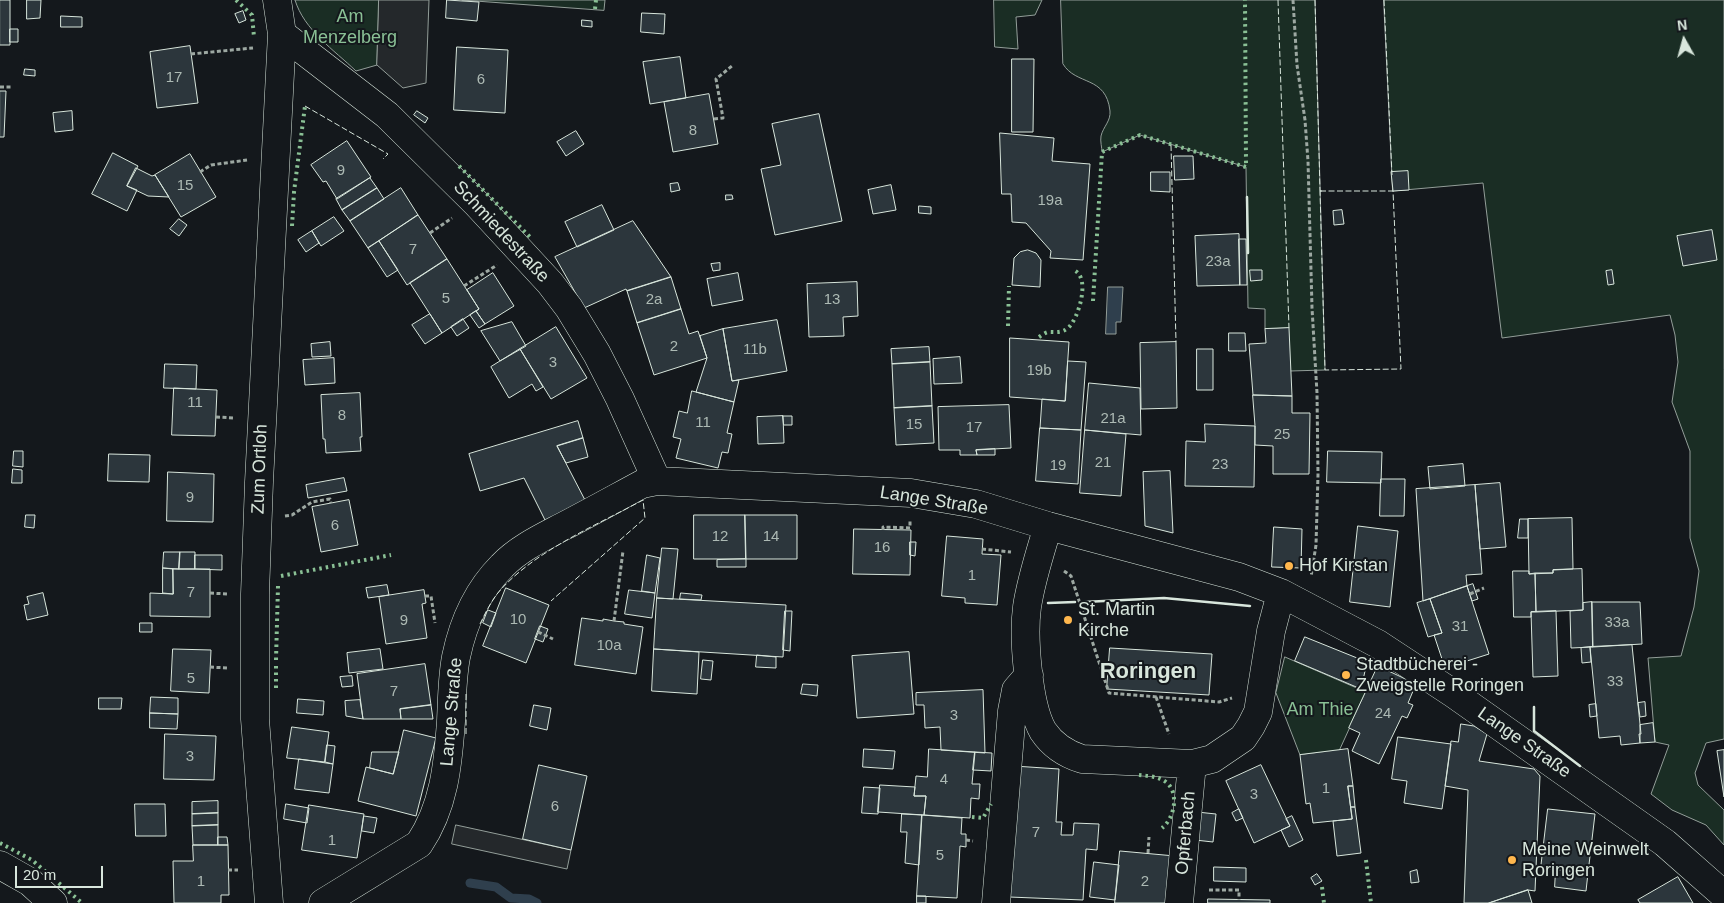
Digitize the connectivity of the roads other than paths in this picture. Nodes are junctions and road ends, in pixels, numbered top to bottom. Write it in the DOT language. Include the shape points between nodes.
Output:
graph roads {
  1 [pos="277,0"];
  2 [pos="282,40"];
  3 [pos="657,481"];
  4 [pos="1048,526"];
  5 [pos="1292,598"];
  6 [pos="1029,675"];
  7 [pos="1192,764"];
  8 [pos="0,865"];
  9 [pos="1724,895"];
  10 [pos="1180,896"];
  11 [pos="53,903"];
  12 [pos="268,903"];
  13 [pos="323,903"];
  14 [pos="996,903"];
  1 -- 2 [label="street"];
  2 -- 3 [label="street, Schmiedestraße" via="387,115 476,203 550,283 598,354"];
  2 -- 12 [label="street, Zum Ortloh" via="257,521 255,719"];
  3 -- 4 [label="street, Lange Straße" via="911,493 976,504"];
  3 -- 13 [label="street, Lange Straße" via="642,484 533,543 491,578 470,612 458,647 446,780 431,826 420,844"];
  4 -- 5 [label="street, Lange Straße" via="1189,563"];
  4 -- 6 [label="street" via="1027,608 1025,630"];
  5 -- 7 [label="street" via="1271,631 1258,712 1251,726 1243,738 1212,759"];
  5 -- 9 [label="street, Lange Straße" via="1378,644 1462,700 1665,843"];
  6 -- 7 [label="street" via="1043,730 1059,749 1070,756"];
  6 -- 14 [label="street" via="1016,690 1012,711"];
  7 -- 10 [label="street, Opferbach"];
  8 -- 11 [label="street" via="30,882"];
}
